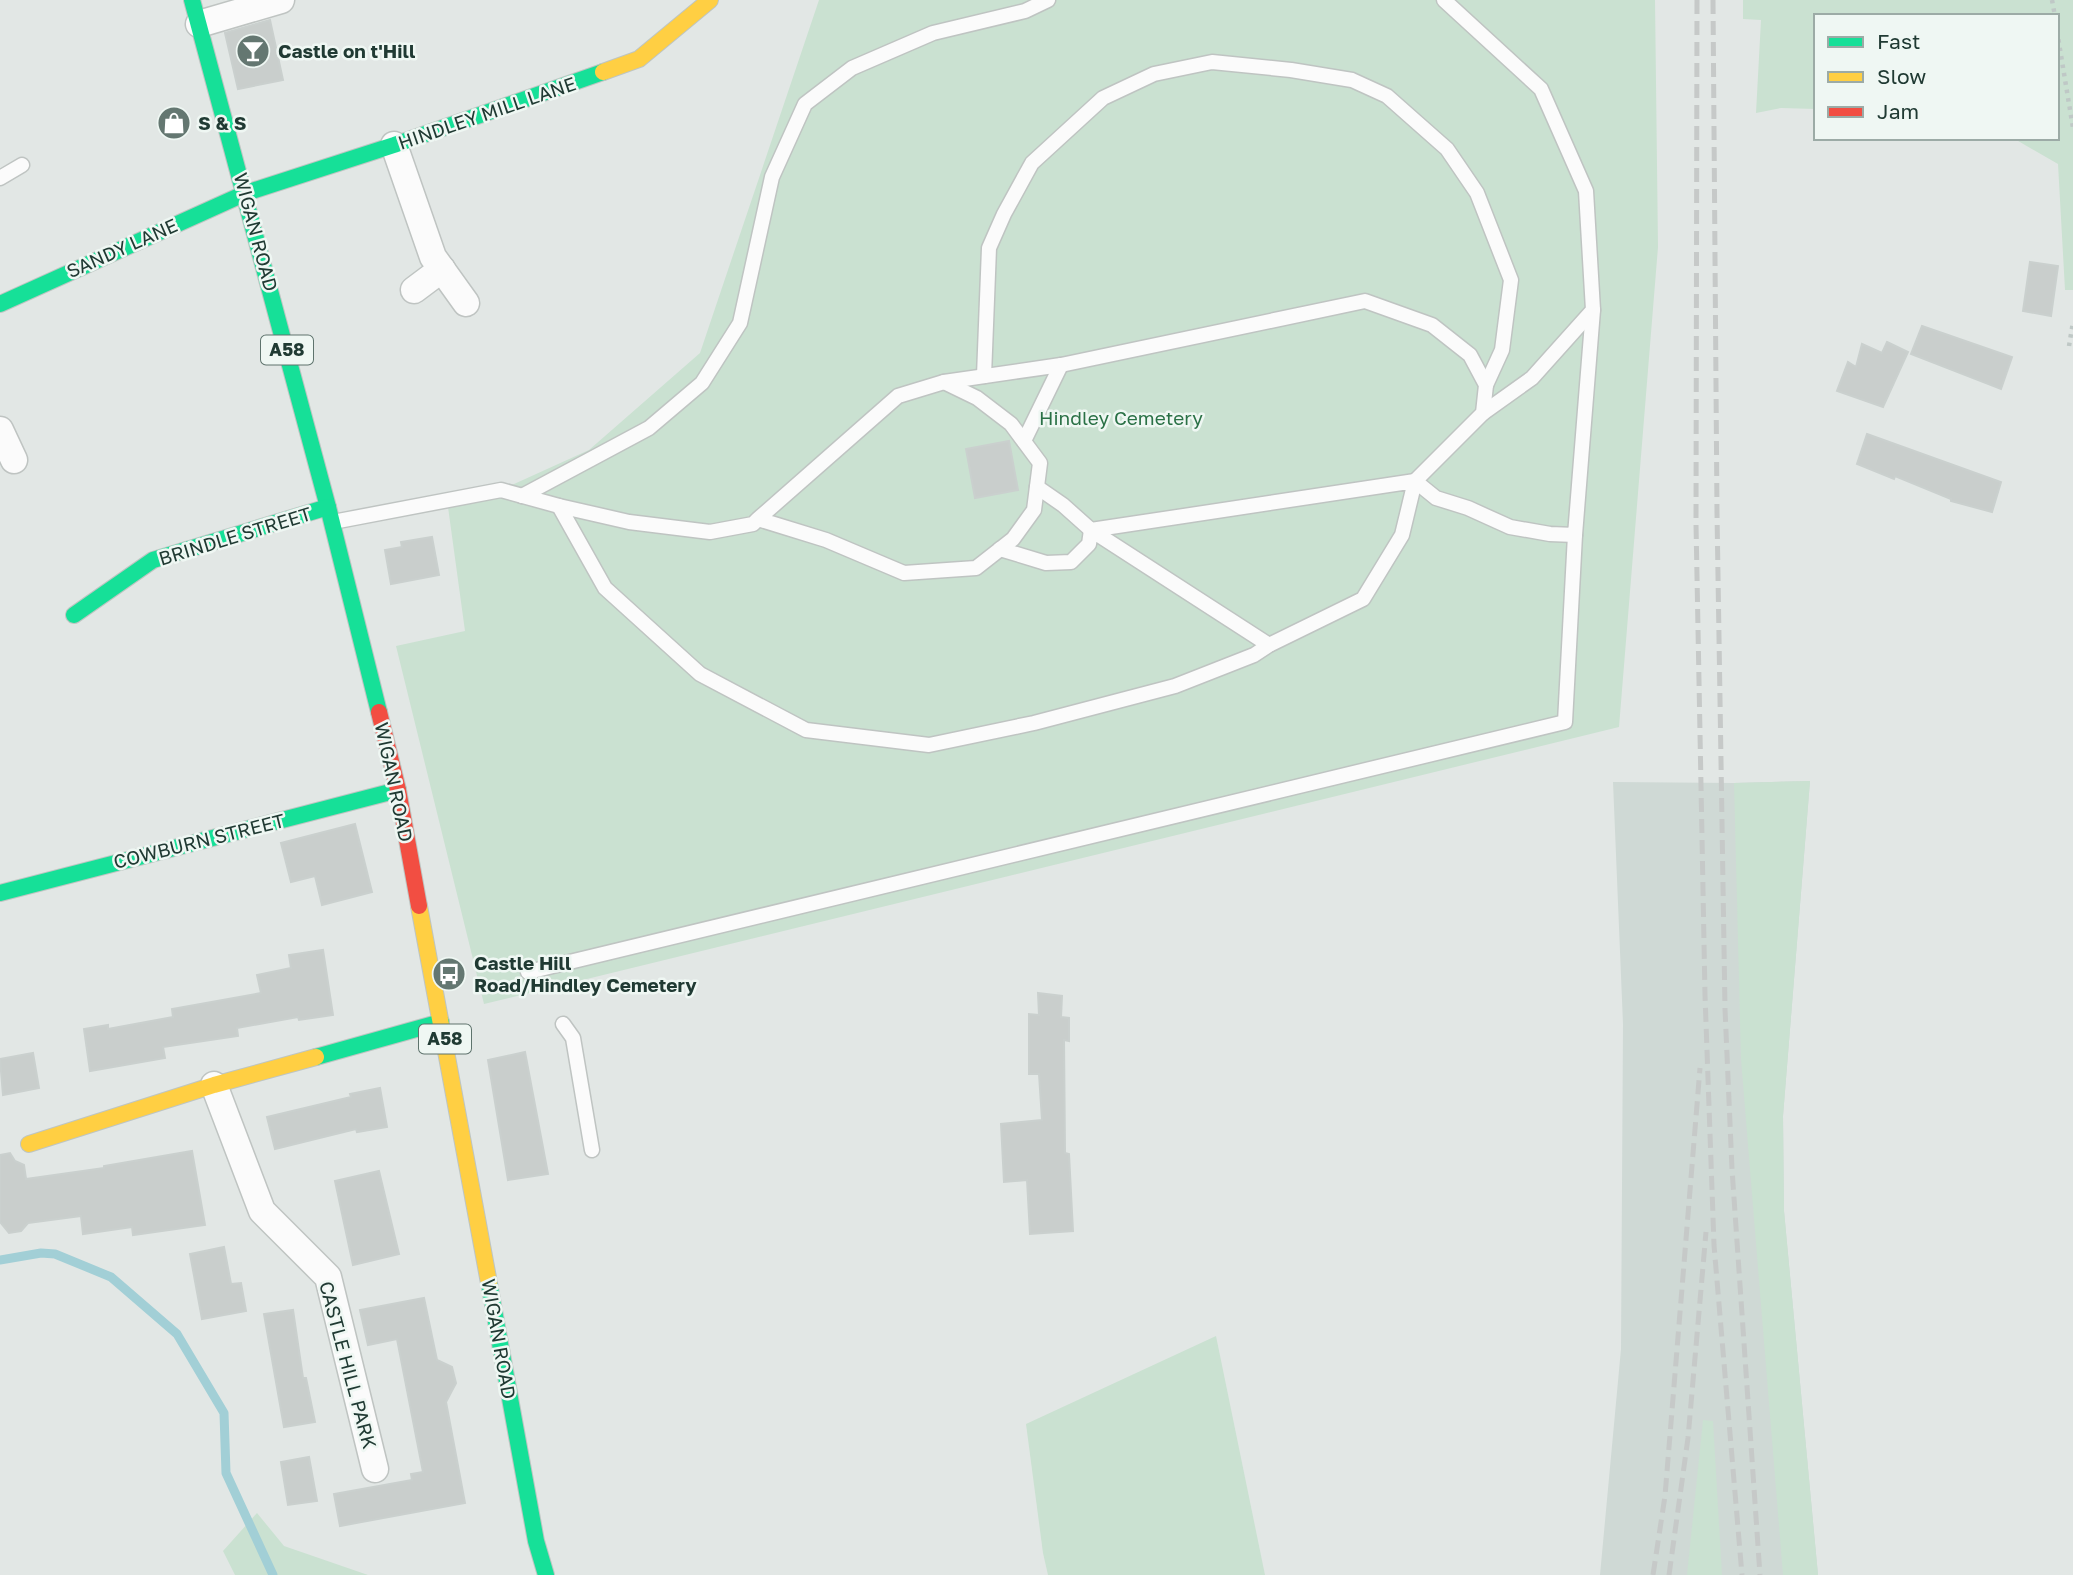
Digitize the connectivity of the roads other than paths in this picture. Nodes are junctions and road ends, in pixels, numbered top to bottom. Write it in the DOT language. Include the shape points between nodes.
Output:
graph roads {
  1 [pos="281,0"];
  2 [pos="710,0"];
  3 [pos="1048,0"];
  4 [pos="1444,0"];
  5 [pos="195,12"];
  6 [pos="394,145"];
  7 [pos="22,165"];
  8 [pos="0,177"];
  9 [pos="246,193"];
  10 [pos="442,269"];
  11 [pos="414,290"];
  12 [pos="2,298"];
  13 [pos="466,303"];
  14 [pos="1594,310"];
  15 [pos="1061,365"];
  16 [pos="984,376"];
  17 [pos="944,382"];
  18 [pos="1486,385"];
  19 [pos="1483,414"];
  20 [pos="0,430"];
  21 [pos="1024,441"];
  22 [pos="14,460"];
  23 [pos="1415,481"];
  24 [pos="1037,487"];
  25 [pos="522,496"];
  26 [pos="559,506"];
  27 [pos="330,515"];
  28 [pos="758,519"];
  29 [pos="1091,530"];
  30 [pos="1575,536"];
  31 [pos="1000,549"];
  32 [pos="74,615"];
  33 [pos="1269,645"];
  34 [pos="397,790"];
  35 [pos="0,893"];
  36 [pos="528,972"];
  37 [pos="441,1022"];
  38 [pos="563,1024"];
  39 [pos="214,1085"];
  40 [pos="29,1144"];
  41 [pos="592,1150"];
  42 [pos="375,1469"];
  43 [pos="546,1575"];
  1 -- 5 [label="street"];
  2 -- 6 [label="main road, HINDLEY MILL LANE" via="639,59"];
  3 -- 25 [label="lane" via="1025,11 933,33 852,68 805,104 772,177 740,323 702,383 649,428"];
  4 -- 14 [label="lane" via="1541,89 1586,191"];
  5 -- 9 [label="main road, WIGAN ROAD / A58"];
  6 -- 9 [label="main road, HINDLEY MILL LANE"];
  6 -- 10 [label="street" via="433,257"];
  7 -- 8 [label="lane"];
  9 -- 12 [label="main road, SANDY LANE"];
  9 -- 27 [label="main road, WIGAN ROAD / A58"];
  10 -- 11 [label="street"];
  10 -- 13 [label="street"];
  14 -- 19 [label="lane" via="1532,378"];
  14 -- 30 [label="lane"];
  15 -- 16 [label="lane"];
  15 -- 18 [label="lane" via="1365,301 1432,325 1469,355"];
  15 -- 21 [label="lane"];
  16 -- 17 [label="lane"];
  16 -- 18 [label="lane" via="989,248 1032,163 1103,98 1154,74 1212,62 1352,80 1387,96 1447,149 1477,193 1511,279 1502,350"];
  17 -- 21 [label="lane" via="977,398 1011,424"];
  17 -- 28 [label="lane" via="898,396"];
  18 -- 19 [label="lane"];
  19 -- 23 [label="lane"];
  20 -- 22 [label="street"];
  21 -- 24 [label="lane" via="1040,463"];
  23 -- 29 [label="lane"];
  23 -- 30 [label="lane" via="1436,498 1510,527"];
  23 -- 33 [label="lane" via="1402,535 1363,599"];
  24 -- 29 [label="lane"];
  24 -- 31 [label="lane" via="1034,510 1013,540"];
  25 -- 26 [label="lane"];
  25 -- 27 [label="lane" via="501,490"];
  26 -- 28 [label="lane" via="629,522 710,532"];
  26 -- 33 [label="lane" via="605,588 700,674 806,730 929,745 1175,686"];
  27 -- 32 [label="main road, BRINDLE STREET" via="153,559"];
  27 -- 34 [label="main road, WIGAN ROAD / A58"];
  28 -- 31 [label="lane" via="826,540 904,573 976,568"];
  29 -- 31 [label="lane" via="1089,544 1071,562 1046,563"];
  29 -- 33 [label="lane"];
  30 -- 36 [label="lane" via="1565,722"];
  34 -- 35 [label="main road, COWBURN STREET"];
  34 -- 37 [label="main road, WIGAN ROAD / A58"];
  37 -- 39 [label="main road"];
  37 -- 43 [label="main road, WIGAN ROAD / A58"];
  38 -- 41 [label="lane" via="573,1038"];
  39 -- 40 [label="main road"];
  39 -- 42 [label="street, CASTLE HILL PARK" via="262,1211 328,1277"];
}
